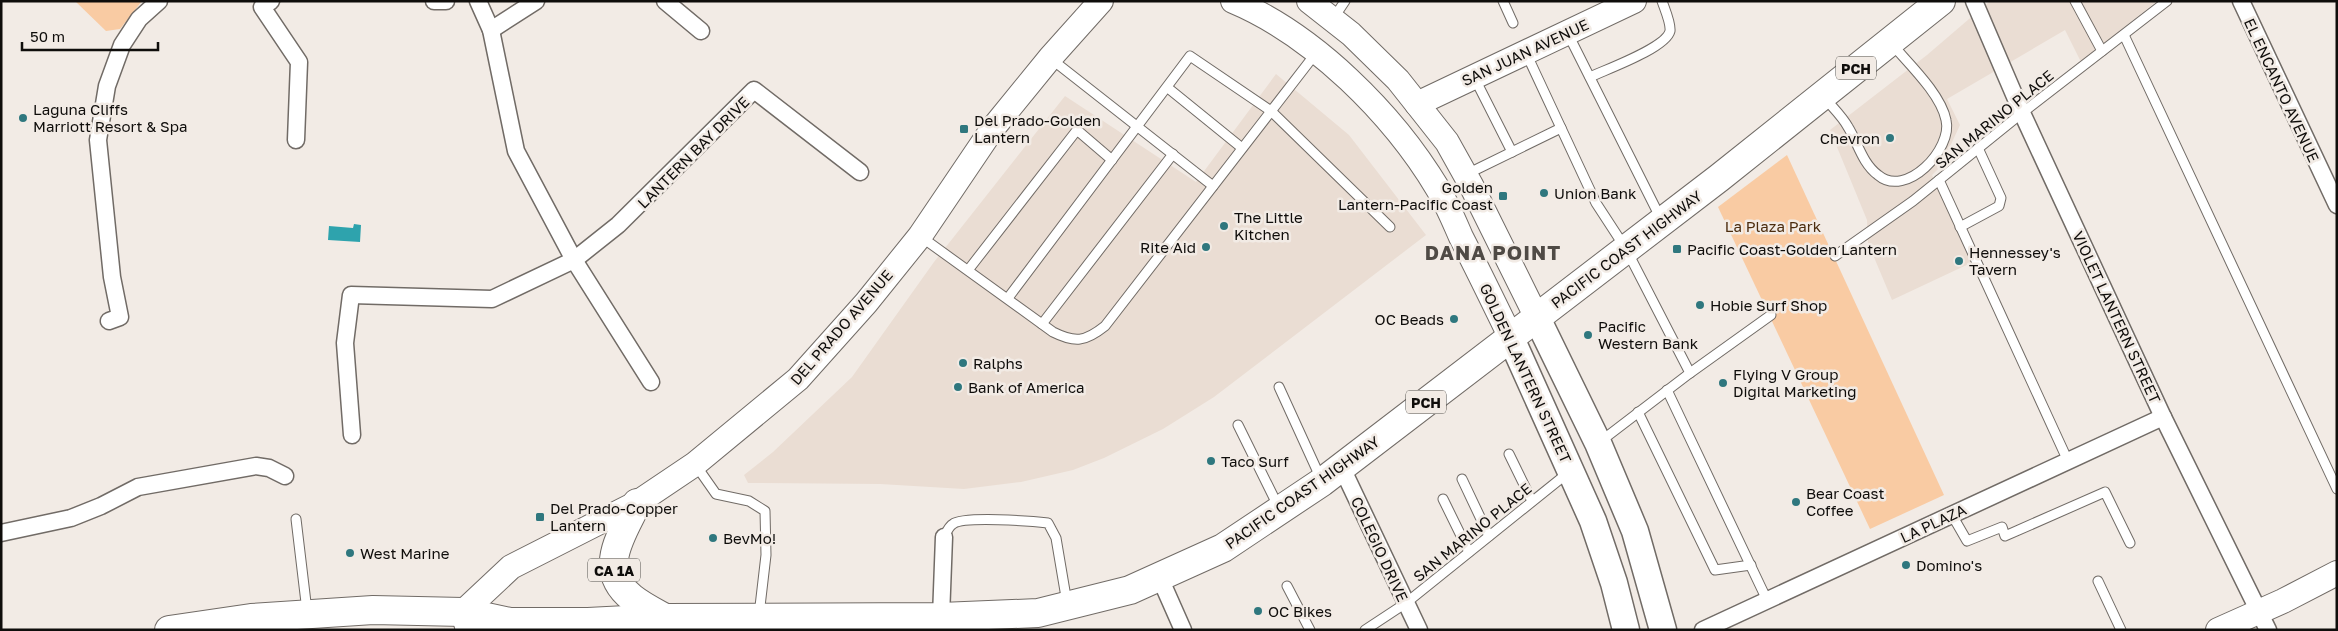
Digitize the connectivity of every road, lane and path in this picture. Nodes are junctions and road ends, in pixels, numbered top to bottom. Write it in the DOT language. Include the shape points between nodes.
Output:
graph roads {
  1 [pos="159,1"];
  2 [pos="271,1"];
  3 [pos="434,1"];
  4 [pos="446,1"];
  5 [pos="478,1"];
  6 [pos="536,1"];
  7 [pos="665,1"];
  8 [pos="1101,1"];
  9 [pos="1233,1"];
  10 [pos="1309,1"];
  11 [pos="1503,1"];
  12 [pos="1634,1"];
  13 [pos="1662,1"];
  14 [pos="1941,1"];
  15 [pos="1974,1"];
  16 [pos="2075,1"];
  17 [pos="2167,1"];
  18 [pos="2241,1"];
  19 [pos="1339,10"];
  20 [pos="1513,23"];
  21 [pos="491,30"];
  22 [pos="701,32"];
  23 [pos="1568,32"];
  24 [pos="2124,34"];
  25 [pos="1890,42"];
  26 [pos="2102,51"];
  27 [pos="1316,52"];
  28 [pos="1525,52"];
  29 [pos="1050,58"];
  30 [pos="1474,76"];
  31 [pos="1590,77"];
  32 [pos="1168,88"];
  33 [pos="1823,95"];
  34 [pos="1417,104"];
  35 [pos="1271,111"];
  36 [pos="2022,113"];
  37 [pos="1138,126"];
  38 [pos="1561,128"];
  39 [pos="296,140"];
  40 [pos="1242,148"];
  41 [pos="1978,148"];
  42 [pos="1512,152"];
  43 [pos="1172,154"];
  44 [pos="1112,160"];
  45 [pos="860,172"];
  46 [pos="1466,175"];
  47 [pos="1912,178"];
  48 [pos="1939,180"];
  49 [pos="1213,186"];
  50 [pos="1926,191"];
  51 [pos="2337,205"];
  52 [pos="1662,221"];
  53 [pos="1960,226"];
  54 [pos="1390,227"];
  55 [pos="920,236"];
  56 [pos="1626,249"];
  57 [pos="1836,256"];
  58 [pos="574,260"];
  59 [pos="969,269"];
  60 [pos="1008,298"];
  61 [pos="1771,315"];
  62 [pos="1536,316"];
  63 [pos="109,321"];
  64 [pos="1042,324"];
  65 [pos="1510,336"];
  66 [pos="1690,372"];
  67 [pos="651,382"];
  68 [pos="1279,387"];
  69 [pos="1667,390"];
  70 [pos="1638,412"];
  71 [pos="2163,417"];
  72 [pos="1238,425"];
  73 [pos="352,435"];
  74 [pos="1598,444"];
  75 [pos="1509,454"];
  76 [pos="2068,461"];
  77 [pos="695,464"];
  78 [pos="1571,470"];
  79 [pos="1332,475"];
  80 [pos="285,476"];
  81 [pos="1462,479"];
  82 [pos="2337,489"];
  83 [pos="1443,499"];
  84 [pos="1532,501"];
  85 [pos="637,503"];
  86 [pos="1281,510"];
  87 [pos="1952,515"];
  88 [pos="296,519"];
  89 [pos="1,533"];
  90 [pos="1489,536"];
  91 [pos="944,537"];
  92 [pos="2130,543"];
  93 [pos="1469,552"];
  94 [pos="1750,565"];
  95 [pos="2337,573"];
  96 [pos="1160,578"];
  97 [pos="2098,580"];
  98 [pos="1287,586"];
  99 [pos="1768,600"];
  100 [pos="1406,603"];
  101 [pos="1068,606"];
  102 [pos="307,614"];
  103 [pos="665,618"];
  104 [pos="758,618"];
  105 [pos="466,621"];
  106 [pos="2263,621"];
  107 [pos="944,623"];
  108 [pos="710,624"];
  109 [pos="590,626"];
  110 [pos="169,630"];
  111 [pos="1183,630"];
  112 [pos="1310,630"];
  113 [pos="1365,630"];
  114 [pos="1419,630"];
  115 [pos="1626,630"];
  116 [pos="1663,630"];
  117 [pos="1703,630"];
  118 [pos="2121,630"];
  119 [pos="2218,630"];
  1 -- 63 [label="street" via="139,19 122,45 107,86 98,140 113,284 120,317"];
  2 -- 39 [label="street" via="262,7 298,62"];
  3 -- 4 [label="street"];
  5 -- 21 [label="street"];
  6 -- 21 [label="street"];
  7 -- 22 [label="street"];
  8 -- 29 [label="main road, DEL PRADO AVENUE"];
  9 -- 27 [label="main road, GOLDEN LANTERN STREET" via="1287,30"];
  10 -- 19 [label="main road"];
  11 -- 20 [label="lane"];
  12 -- 23 [label="main road, SAN JUAN AVENUE"];
  13 -- 31 [label="lane" via="1670,28 1668,36 1658,45"];
  14 -- 25 [label="highway, PACIFIC COAST HIGHWAY / PCH"];
  15 -- 36 [label="street, VIOLET LANTERN STREET"];
  16 -- 26 [label="lane"];
  17 -- 24 [label="lane, SAN MARINO PLACE"];
  18 -- 51 [label="street, EL ENCANTO AVENUE"];
  19 -- 34 [label="main road"];
  21 -- 58 [label="street" via="516,151"];
  23 -- 28 [label="main road, SAN JUAN AVENUE"];
  23 -- 31 [label="lane"];
  24 -- 26 [label="lane, SAN MARINO PLACE"];
  24 -- 82 [label="lane"];
  25 -- 33 [label="highway, PACIFIC COAST HIGHWAY / PCH"];
  25 -- 47 [label="lane" via="1934,95 1947,121 1944,139 1936,154"];
  26 -- 36 [label="lane, SAN MARINO PLACE"];
  27 -- 35 [label="lane"];
  27 -- 65 [label="main road, GOLDEN LANTERN STREET" via="1367,96 1394,127 1438,189"];
  28 -- 30 [label="main road, SAN JUAN AVENUE"];
  28 -- 38 [label="lane"];
  29 -- 37 [label="lane"];
  29 -- 55 [label="main road, DEL PRADO AVENUE" via="993,128"];
  30 -- 34 [label="main road, SAN JUAN AVENUE"];
  30 -- 42 [label="lane"];
  31 -- 52 [label="lane"];
  32 -- 35 [label="lane" via="1190,56"];
  32 -- 37 [label="lane"];
  32 -- 40 [label="lane"];
  33 -- 47 [label="lane" via="1848,126 1868,165 1879,177 1892,181"];
  33 -- 52 [label="highway, PACIFIC COAST HIGHWAY / PCH"];
  34 -- 46 [label="main road" via="1447,142"];
  35 -- 40 [label="lane"];
  35 -- 54 [label="lane"];
  36 -- 41 [label="lane, SAN MARINO PLACE"];
  36 -- 71 [label="street, VIOLET LANTERN STREET"];
  37 -- 43 [label="lane"];
  37 -- 44 [label="lane"];
  38 -- 42 [label="lane"];
  38 -- 56 [label="lane" via="1596,203"];
  40 -- 49 [label="lane"];
  41 -- 48 [label="lane, SAN MARINO PLACE"];
  41 -- 53 [label="lane" via="2001,198 1999,206"];
  42 -- 46 [label="lane"];
  43 -- 49 [label="lane"];
  43 -- 64 [label="lane"];
  44 -- 59 [label="lane" via="1077,130"];
  44 -- 60 [label="lane"];
  45 -- 58 [label="street, LANTERN BAY DRIVE" via="754,90 618,225"];
  46 -- 62 [label="main road"];
  47 -- 50 [label="lane"];
  48 -- 50 [label="lane, SAN MARINO PLACE"];
  48 -- 53 [label="lane"];
  49 -- 64 [label="lane" via="1100,330 1082,340 1069,340"];
  50 -- 57 [label="lane, SAN MARINO PLACE"];
  52 -- 56 [label="highway, PACIFIC COAST HIGHWAY / PCH"];
  53 -- 76 [label="lane"];
  55 -- 59 [label="lane"];
  55 -- 77 [label="main road, DEL PRADO AVENUE" via="798,379"];
  56 -- 62 [label="highway, PACIFIC COAST HIGHWAY / PCH"];
  56 -- 66 [label="lane"];
  58 -- 67 [label="street"];
  58 -- 73 [label="street, LANTERN BAY DRIVE" via="492,299 351,295 345,343"];
  59 -- 60 [label="lane"];
  60 -- 64 [label="lane"];
  61 -- 66 [label="lane"];
  62 -- 65 [label="highway, PACIFIC COAST HIGHWAY / PCH"];
  62 -- 74 [label="main road"];
  65 -- 78 [label="main road, GOLDEN LANTERN STREET"];
  65 -- 79 [label="highway, PACIFIC COAST HIGHWAY / PCH"];
  66 -- 69 [label="lane"];
  68 -- 79 [label="lane"];
  69 -- 70 [label="lane"];
  69 -- 94 [label="lane"];
  70 -- 74 [label="lane"];
  70 -- 94 [label="lane" via="1715,570"];
  71 -- 76 [label="street, LA PLAZA"];
  71 -- 106 [label="street, VIOLET LANTERN STREET"];
  72 -- 86 [label="lane"];
  74 -- 116 [label="main road" via="1635,531"];
  75 -- 84 [label="lane"];
  76 -- 87 [label="street, LA PLAZA"];
  77 -- 85 [label="main road, DEL PRADO AVENUE"];
  77 -- 104 [label="lane" via="716,494 749,501 764,511 766,555"];
  78 -- 84 [label="lane, SAN MARINO PLACE"];
  78 -- 115 [label="main road, GOLDEN LANTERN STREET" via="1593,521"];
  79 -- 86 [label="highway, PACIFIC COAST HIGHWAY / PCH"];
  79 -- 100 [label="street, COLEGIO DRIVE"];
  80 -- 89 [label="street" via="256,466 138,487 71,518"];
  81 -- 90 [label="lane"];
  83 -- 93 [label="lane"];
  84 -- 90 [label="lane, SAN MARINO PLACE"];
  85 -- 103 [label="highway, CA 1A" via="612,562 622,587 632,598"];
  85 -- 105 [label="main road, DEL PRADO AVENUE" via="511,567"];
  86 -- 96 [label="highway, PACIFIC COAST HIGHWAY / PCH" via="1223,548"];
  87 -- 92 [label="lane" via="1967,542 2002,527 2006,536 2105,492"];
  87 -- 99 [label="street, LA PLAZA"];
  88 -- 102 [label="lane"];
  90 -- 93 [label="lane, SAN MARINO PLACE"];
  91 -- 101 [label="lane" via="953,523 965,520 1048,523 1056,538"];
  91 -- 107 [label="street"];
  93 -- 100 [label="lane, SAN MARINO PLACE"];
  94 -- 99 [label="lane"];
  95 -- 106 [label="main road"];
  96 -- 101 [label="highway, PACIFIC COAST HIGHWAY / PCH" via="1130,590"];
  96 -- 111 [label="street"];
  97 -- 118 [label="lane"];
  98 -- 112 [label="lane"];
  99 -- 117 [label="street, LA PLAZA"];
  100 -- 113 [label="lane, SAN MARINO PLACE"];
  100 -- 114 [label="street, COLEGIO DRIVE"];
  101 -- 107 [label="highway, PACIFIC COAST HIGHWAY / PCH" via="1038,613"];
  102 -- 105 [label="highway, PACIFIC COAST HIGHWAY / PCH" via="373,610"];
  102 -- 110 [label="highway, PACIFIC COAST HIGHWAY / PCH"];
  103 -- 108 [label="highway, PACIFIC COAST HIGHWAY / PCH"];
  103 -- 109 [label="highway, PACIFIC COAST HIGHWAY / PCH"];
  104 -- 107 [label="highway, PACIFIC COAST HIGHWAY / PCH"];
  104 -- 108 [label="highway, PACIFIC COAST HIGHWAY / PCH"];
  105 -- 109 [label="highway, PACIFIC COAST HIGHWAY / PCH"];
  106 -- 119 [label="main road"];
}
